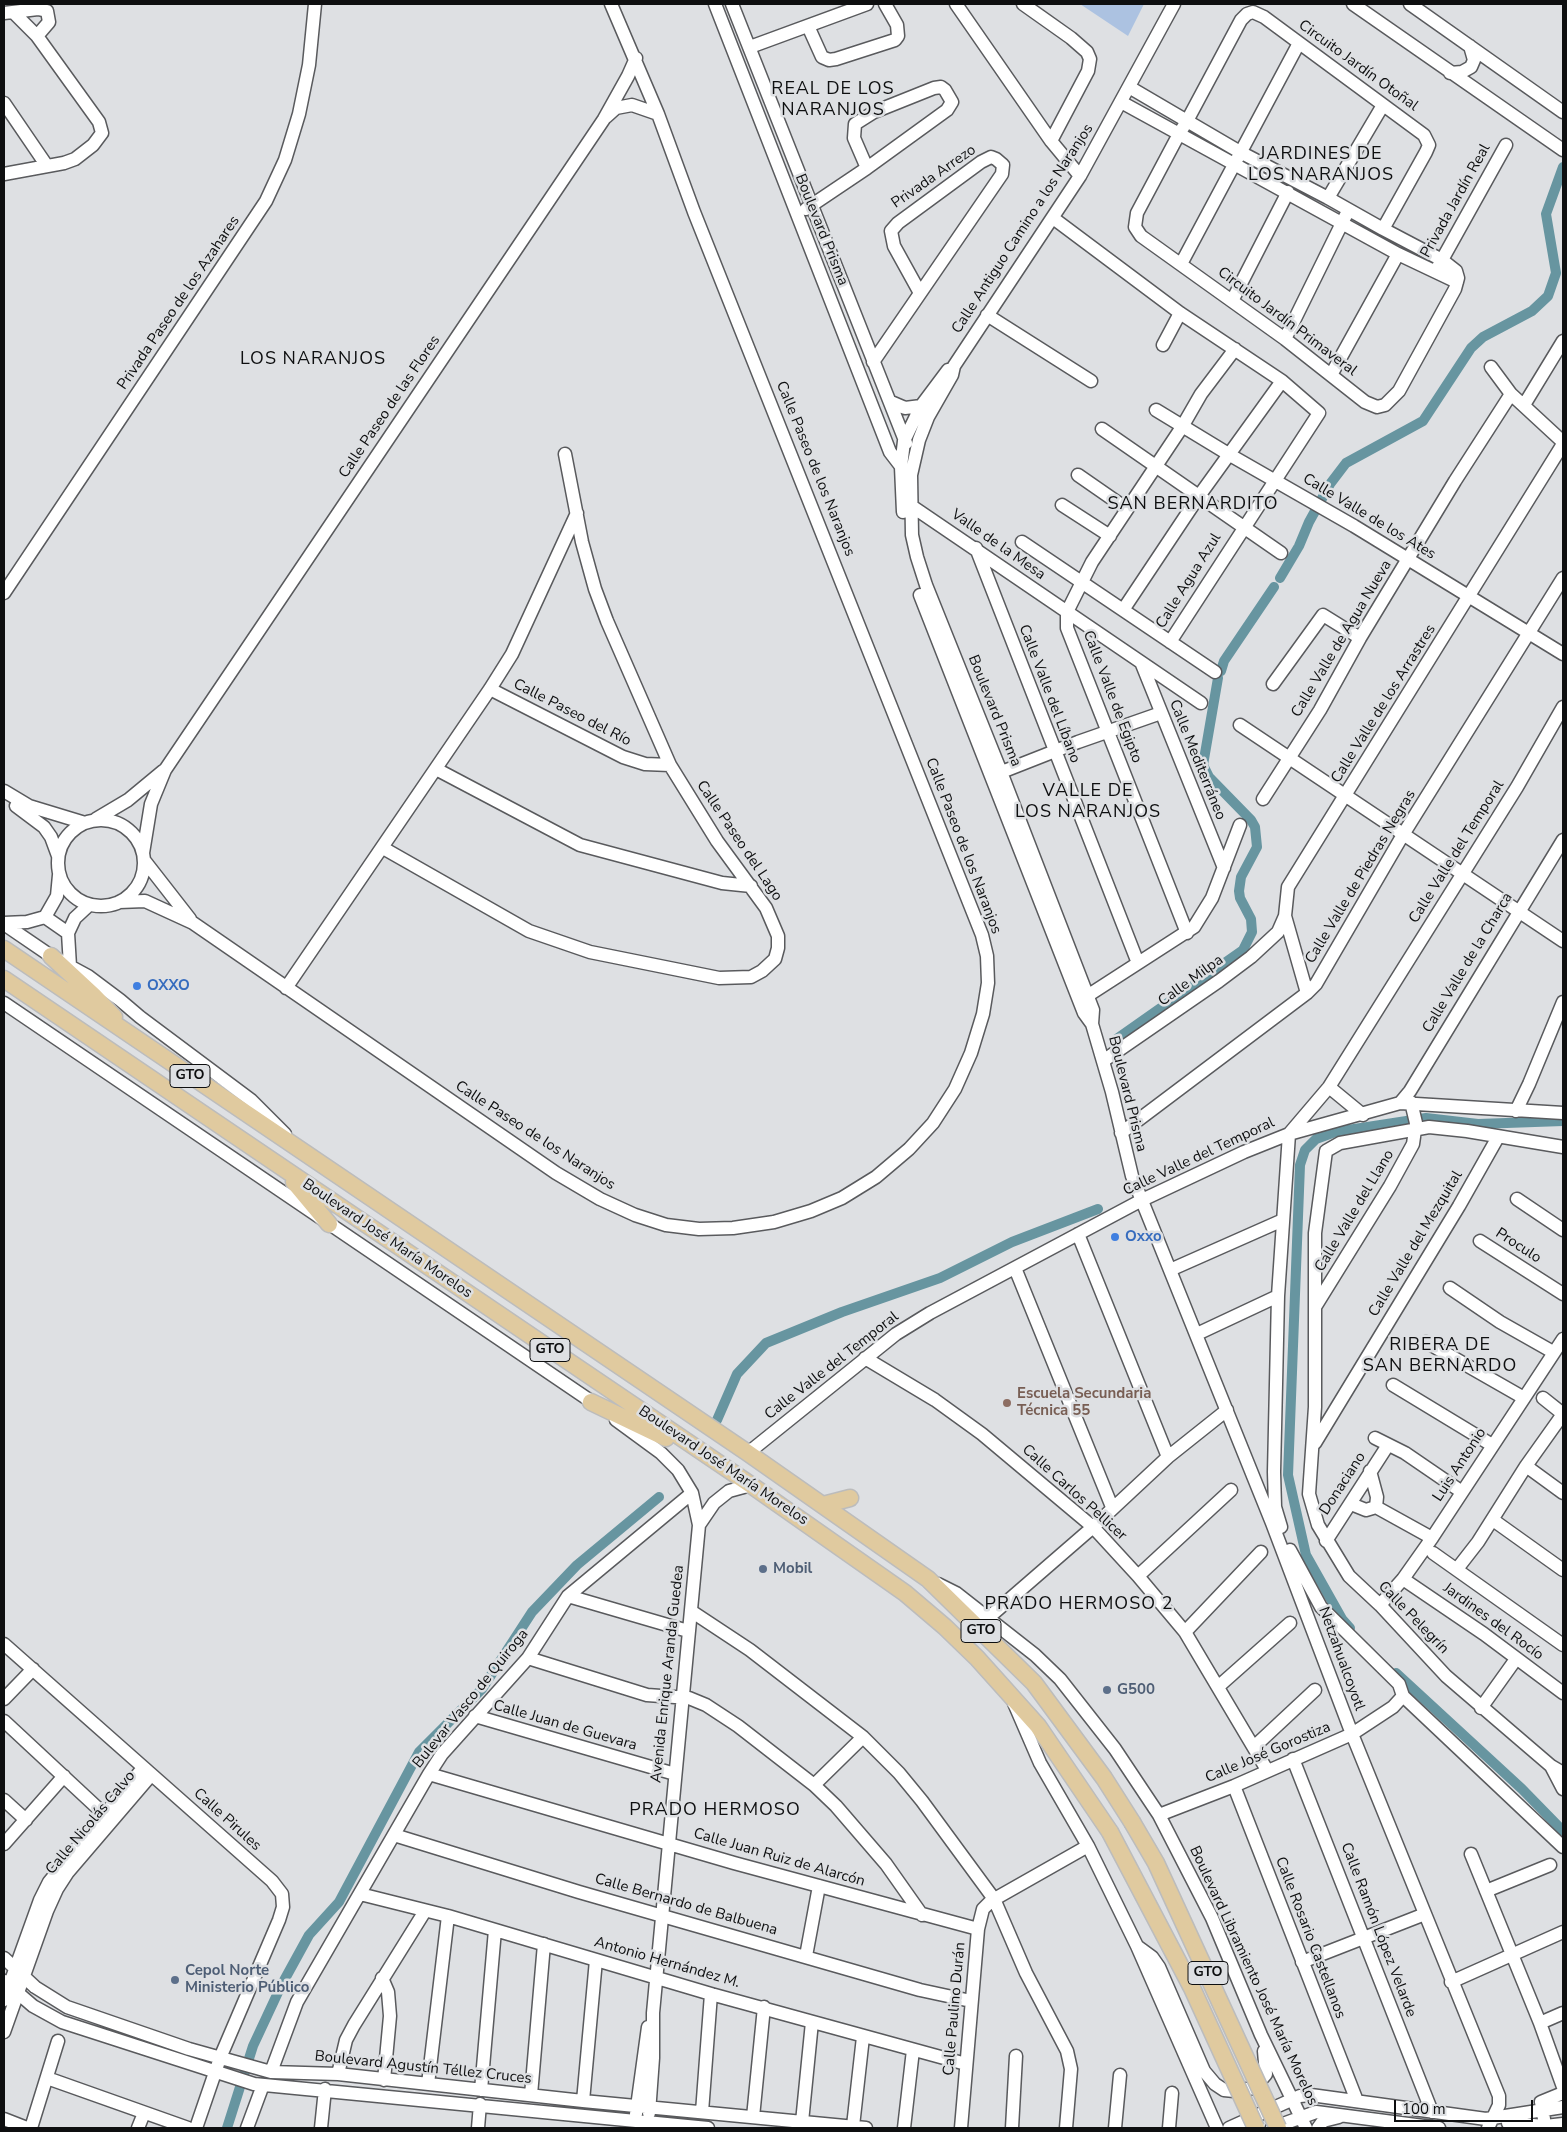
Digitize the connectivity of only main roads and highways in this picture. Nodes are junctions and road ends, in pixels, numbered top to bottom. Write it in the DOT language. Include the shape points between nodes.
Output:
graph roads {
  1 [pos="4,949"];
  2 [pos="51,956"];
  3 [pos="4,979"];
  4 [pos="132,1037"];
  5 [pos="281,1167"];
  6 [pos="329,1224"];
  7 [pos="592,1402"];
  8 [pos="720,1464"];
  9 [pos="850,1498"];
  10 [pos="823,1505"];
  11 [pos="1256,2128"];
  12 [pos="1278,2128"];
  1 -- 4 [label="main road, Boulevard José María Morelos / GTO"];
  2 -- 4 [label="main road"];
  3 -- 5 [label="main road, Boulevard José María Morelos / GTO"];
  4 -- 10 [label="main road, Boulevard José María Morelos / GTO"];
  5 -- 6 [label="main road"];
  5 -- 8 [label="main road, Boulevard José María Morelos / GTO"];
  7 -- 8 [label="main road"];
  8 -- 11 [label="main road, Boulevard José María Morelos / GTO, bridge" via="924,1608 977,1658 1044,1733 1110,1832 1192,1988"];
  9 -- 10 [label="main road"];
  10 -- 12 [label="main road, Boulevard José María Morelos / GTO, bridge" via="928,1580 1034,1683 1104,1778 1156,1863"];
}
